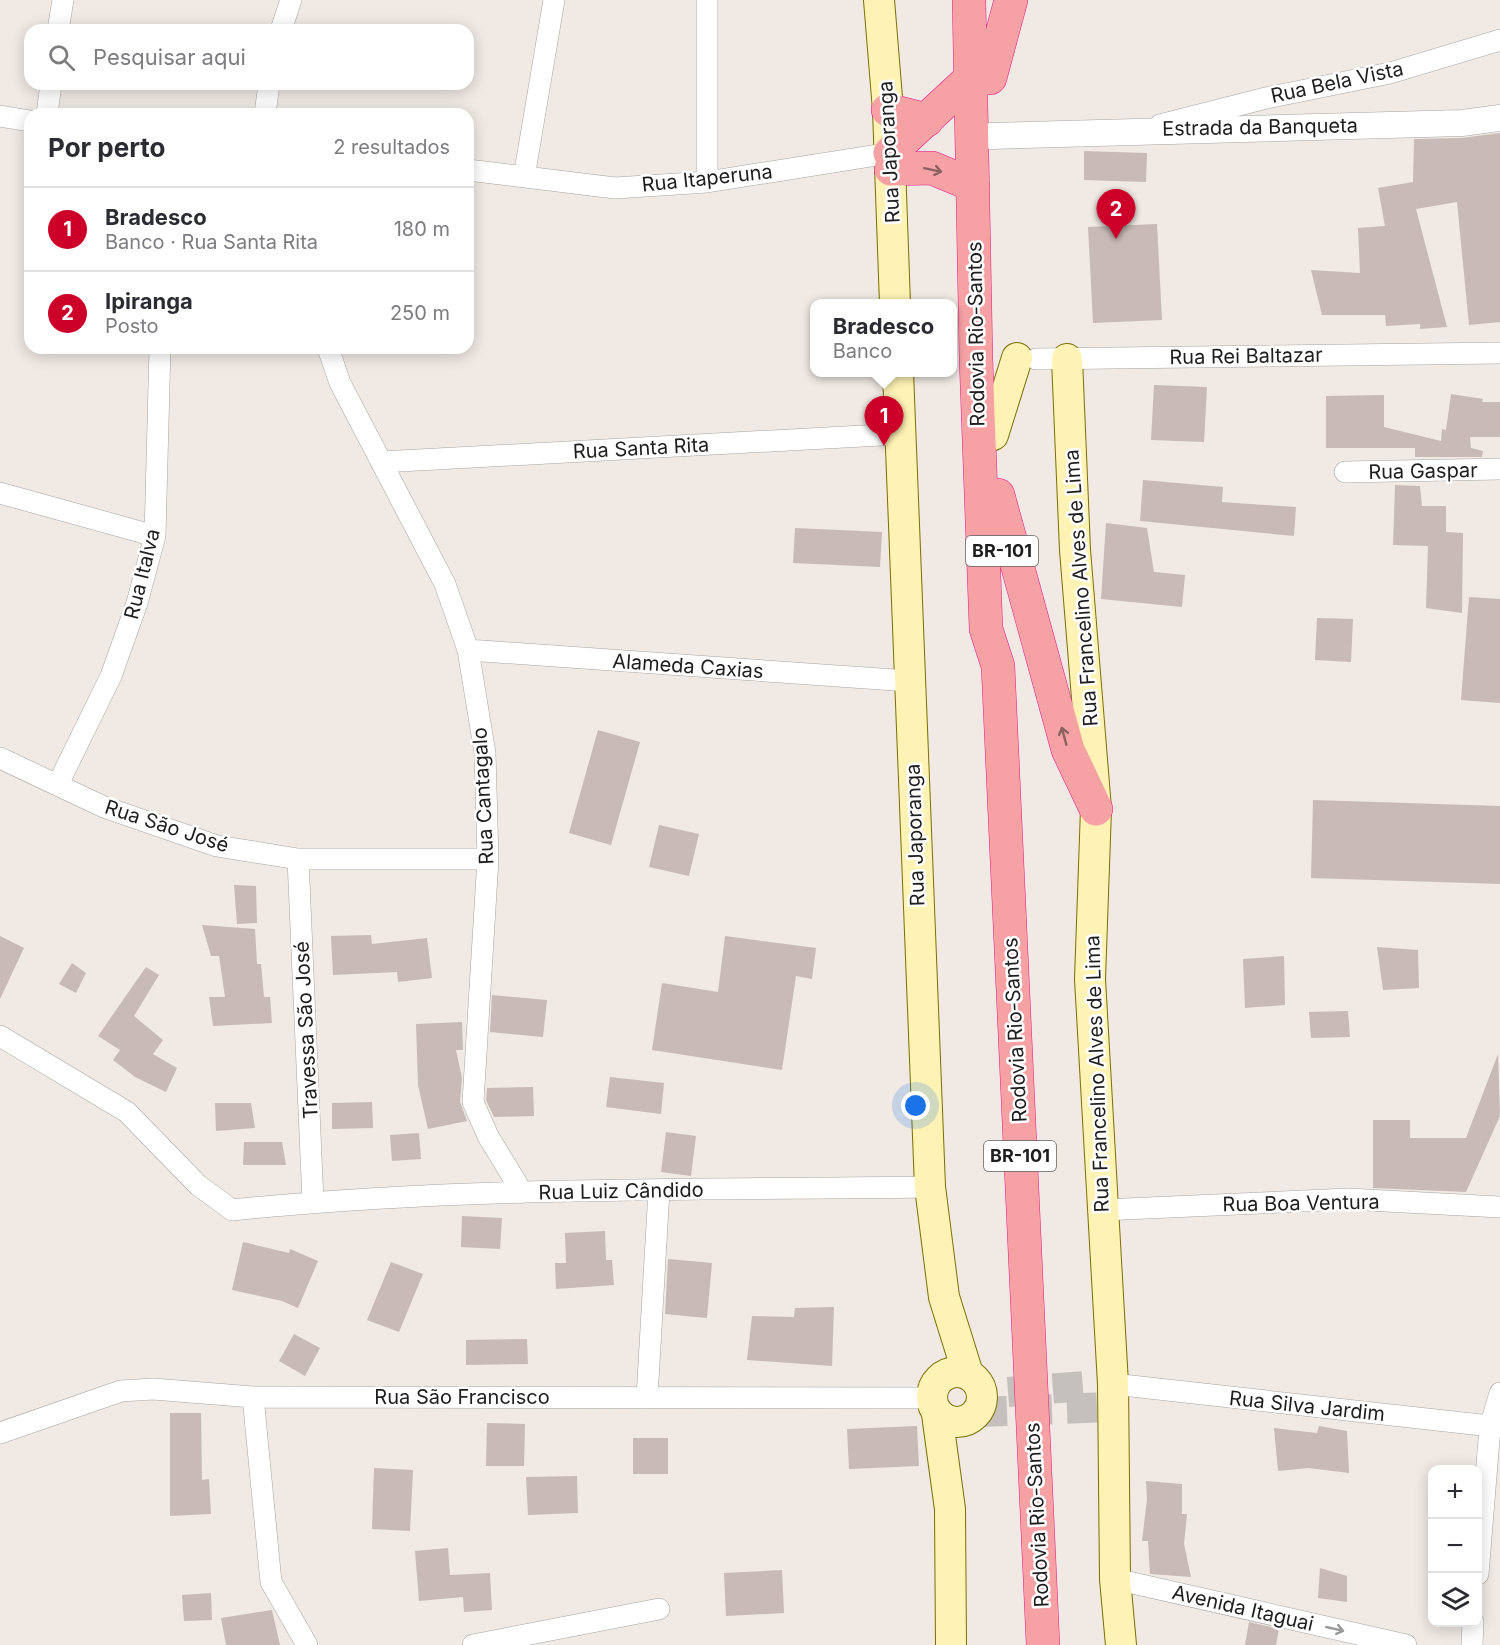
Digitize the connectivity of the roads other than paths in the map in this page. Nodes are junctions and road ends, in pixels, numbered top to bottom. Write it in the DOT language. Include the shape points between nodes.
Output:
graph roads {
  1 [pos="63,0"];
  2 [pos="291,0"];
  3 [pos="554,0"];
  4 [pos="707,0"];
  5 [pos="879,0"];
  6 [pos="969,0"];
  7 [pos="989,0"];
  8 [pos="1011,0"];
  9 [pos="59,24"];
  10 [pos="282,24"];
  11 [pos="1500,40"];
  12 [pos="981,78"];
  13 [pos="50,90"];
  14 [pos="269,90"];
  15 [pos="48,108"];
  16 [pos="266,108"];
  17 [pos="888,110"];
  18 [pos="0,116"];
  19 [pos="1500,118"];
  20 [pos="24,119"];
  21 [pos="927,120"];
  22 [pos="1138,130"];
  23 [pos="1005,135"];
  24 [pos="890,161"];
  25 [pos="474,171"];
  26 [pos="524,177"];
  27 [pos="707,182"];
  28 [pos="973,185"];
  29 [pos="895,299"];
  30 [pos="1500,353"];
  31 [pos="160,354"];
  32 [pos="330,354"];
  33 [pos="1015,359"];
  34 [pos="1068,359"];
  35 [pos="898,377"];
  36 [pos="900,434"];
  37 [pos="381,462"];
  38 [pos="1500,469"];
  39 [pos="1345,472"];
  40 [pos="0,493"];
  41 [pos="998,495"];
  42 [pos="155,536"];
  43 [pos="468,650"];
  44 [pos="998,666"];
  45 [pos="909,681"];
  46 [pos="0,758"];
  47 [pos="58,784"];
  48 [pos="1096,809"];
  49 [pos="488,858"];
  50 [pos="298,859"];
  51 [pos="0,1036"];
  52 [pos="930,1187"];
  53 [pos="659,1190"];
  54 [pos="522,1192"];
  55 [pos="313,1202"];
  56 [pos="1500,1207"];
  57 [pos="1102,1210"];
  58 [pos="944,1297"];
  59 [pos="968,1374"];
  60 [pos="1113,1384"];
  61 [pos="1500,1393"];
  62 [pos="253,1397"];
  63 [pos="647,1398"];
  64 [pos="942,1404"];
  65 [pos="1495,1427"];
  66 [pos="0,1433"];
  67 [pos="1478,1573"];
  68 [pos="1115,1579"];
  69 [pos="659,1609"];
  70 [pos="1473,1627"];
  71 [pos="307,1645"];
  72 [pos="473,1645"];
  73 [pos="951,1645"];
  74 [pos="1043,1645"];
  75 [pos="1121,1645"];
  76 [pos="1406,1645"];
  77 [pos="1472,1645"];
  1 -- 9 [label="street"];
  2 -- 10 [label="street"];
  3 -- 26 [label="street"];
  4 -- 27 [label="street"];
  5 -- 17 [label="main road, Rua Japoranga"];
  6 -- 12 [label="highway, Rodovia Rio-Santos / BR-101"];
  7 -- 12 [label="highway, Rodovia Rio-Santos / BR-101"];
  8 -- 12 [label="highway"];
  11 -- 22 [label="street, Rua Bela Vista" via="1390,73"];
  12 -- 21 [label="highway"];
  12 -- 23 [label="highway, Rodovia Rio-Santos / BR-101"];
  12 -- 28 [label="highway, Rodovia Rio-Santos / BR-101"];
  13 -- 15 [label="street"];
  14 -- 16 [label="street"];
  17 -- 21 [label="highway"];
  17 -- 24 [label="main road, Rua Japoranga"];
  18 -- 20 [label="street"];
  19 -- 22 [label="street, Estrada da Banqueta" via="1462,123"];
  21 -- 24 [label="highway"];
  22 -- 23 [label="street, Estrada da Banqueta"];
  23 -- 33 [label="highway, Rodovia Rio-Santos / BR-101"];
  24 -- 27 [label="street, Rua Itaperuna"];
  24 -- 28 [label="highway, one-way" via="932,168"];
  24 -- 29 [label="main road, Rua Japoranga"];
  25 -- 26 [label="street, Rua Itaperuna"];
  26 -- 27 [label="street, Rua Itaperuna" via="615,188"];
  28 -- 44 [label="highway, Rodovia Rio-Santos / BR-101" via="986,629"];
  30 -- 34 [label="street, Rua Rei Baltazar"];
  31 -- 42 [label="street, Rua Italva"];
  32 -- 37 [label="street, Rua Cantagalo" via="340,383"];
  33 -- 34 [label="street, Rua Rei Baltazar"];
  33 -- 41 [label="highway, Rodovia Rio-Santos / BR-101" via="993,435"];
  34 -- 48 [label="main road, Rua Francelino Alves de Lima" via="1075,550"];
  35 -- 36 [label="main road, Rua Japoranga"];
  36 -- 37 [label="street, Rua Santa Rita"];
  36 -- 45 [label="main road, Rua Japoranga"];
  37 -- 43 [label="street, Rua Cantagalo" via="446,584"];
  38 -- 39 [label="street, Rua Gaspar"];
  40 -- 42 [label="street"];
  41 -- 44 [label="highway, Rodovia Rio-Santos / BR-101" via="1007,635"];
  48 -- 41 [label="highway, one-way" via="1068,750"];
  42 -- 47 [label="street, Rua Italva" via="111,676"];
  43 -- 45 [label="street, Alameda Caxias"];
  43 -- 49 [label="street, Rua Cantagalo" via="485,753"];
  44 -- 74 [label="highway, Rodovia Rio-Santos / BR-101"];
  45 -- 52 [label="main road, Rua Japoranga"];
  46 -- 47 [label="street, Rua São José"];
  47 -- 50 [label="street, Rua São José" via="104,807 217,846"];
  48 -- 57 [label="main road, Rua Francelino Alves de Lima" via="1090,979"];
  49 -- 50 [label="street, Rua São José"];
  49 -- 54 [label="street, Rua Cantagalo" via="473,1102 488,1136"];
  50 -- 55 [label="street, Travessa São José"];
  51 -- 55 [label="street, Rua Luiz Cândido" via="127,1112 198,1185 232,1210"];
  52 -- 53 [label="street, Rua Luiz Cândido"];
  52 -- 58 [label="main road, Rua Japoranga"];
  53 -- 54 [label="street, Rua Luiz Cândido"];
  53 -- 63 [label="street"];
  54 -- 55 [label="street, Rua Luiz Cândido"];
  56 -- 57 [label="street, Rua Boa Ventura" via="1348,1199"];
  57 -- 60 [label="main road, Rua Francelino Alves de Lima"];
  58 -- 59 [label="main road, Rua Japoranga"];
  58 -- 64 [label="main road, Rua Japoranga"];
  59 -- 64 [label="main road" via="945,1374"];
  59 -- 64 [label="main road, Rua Japoranga" via="980,1386 982,1400 977,1412"];
  60 -- 65 [label="street, Rua Silva Jardim"];
  60 -- 68 [label="main road, Rua Francelino Alves de Lima"];
  61 -- 65 [label="street"];
  62 -- 63 [label="street, Rua São Francisco"];
  62 -- 66 [label="street, Rua São Francisco" via="153,1389 121,1391"];
  62 -- 71 [label="street" via="271,1582"];
  63 -- 64 [label="street, Rua São Francisco"];
  64 -- 73 [label="main road, Rua Japoranga" via="950,1509"];
  65 -- 67 [label="street"];
  68 -- 75 [label="main road, Rua Francelino Alves de Lima"];
  68 -- 76 [label="street, Avenida Itaguai, one-way"];
  69 -- 72 [label="street"];
  70 -- 77 [label="street"];
}
